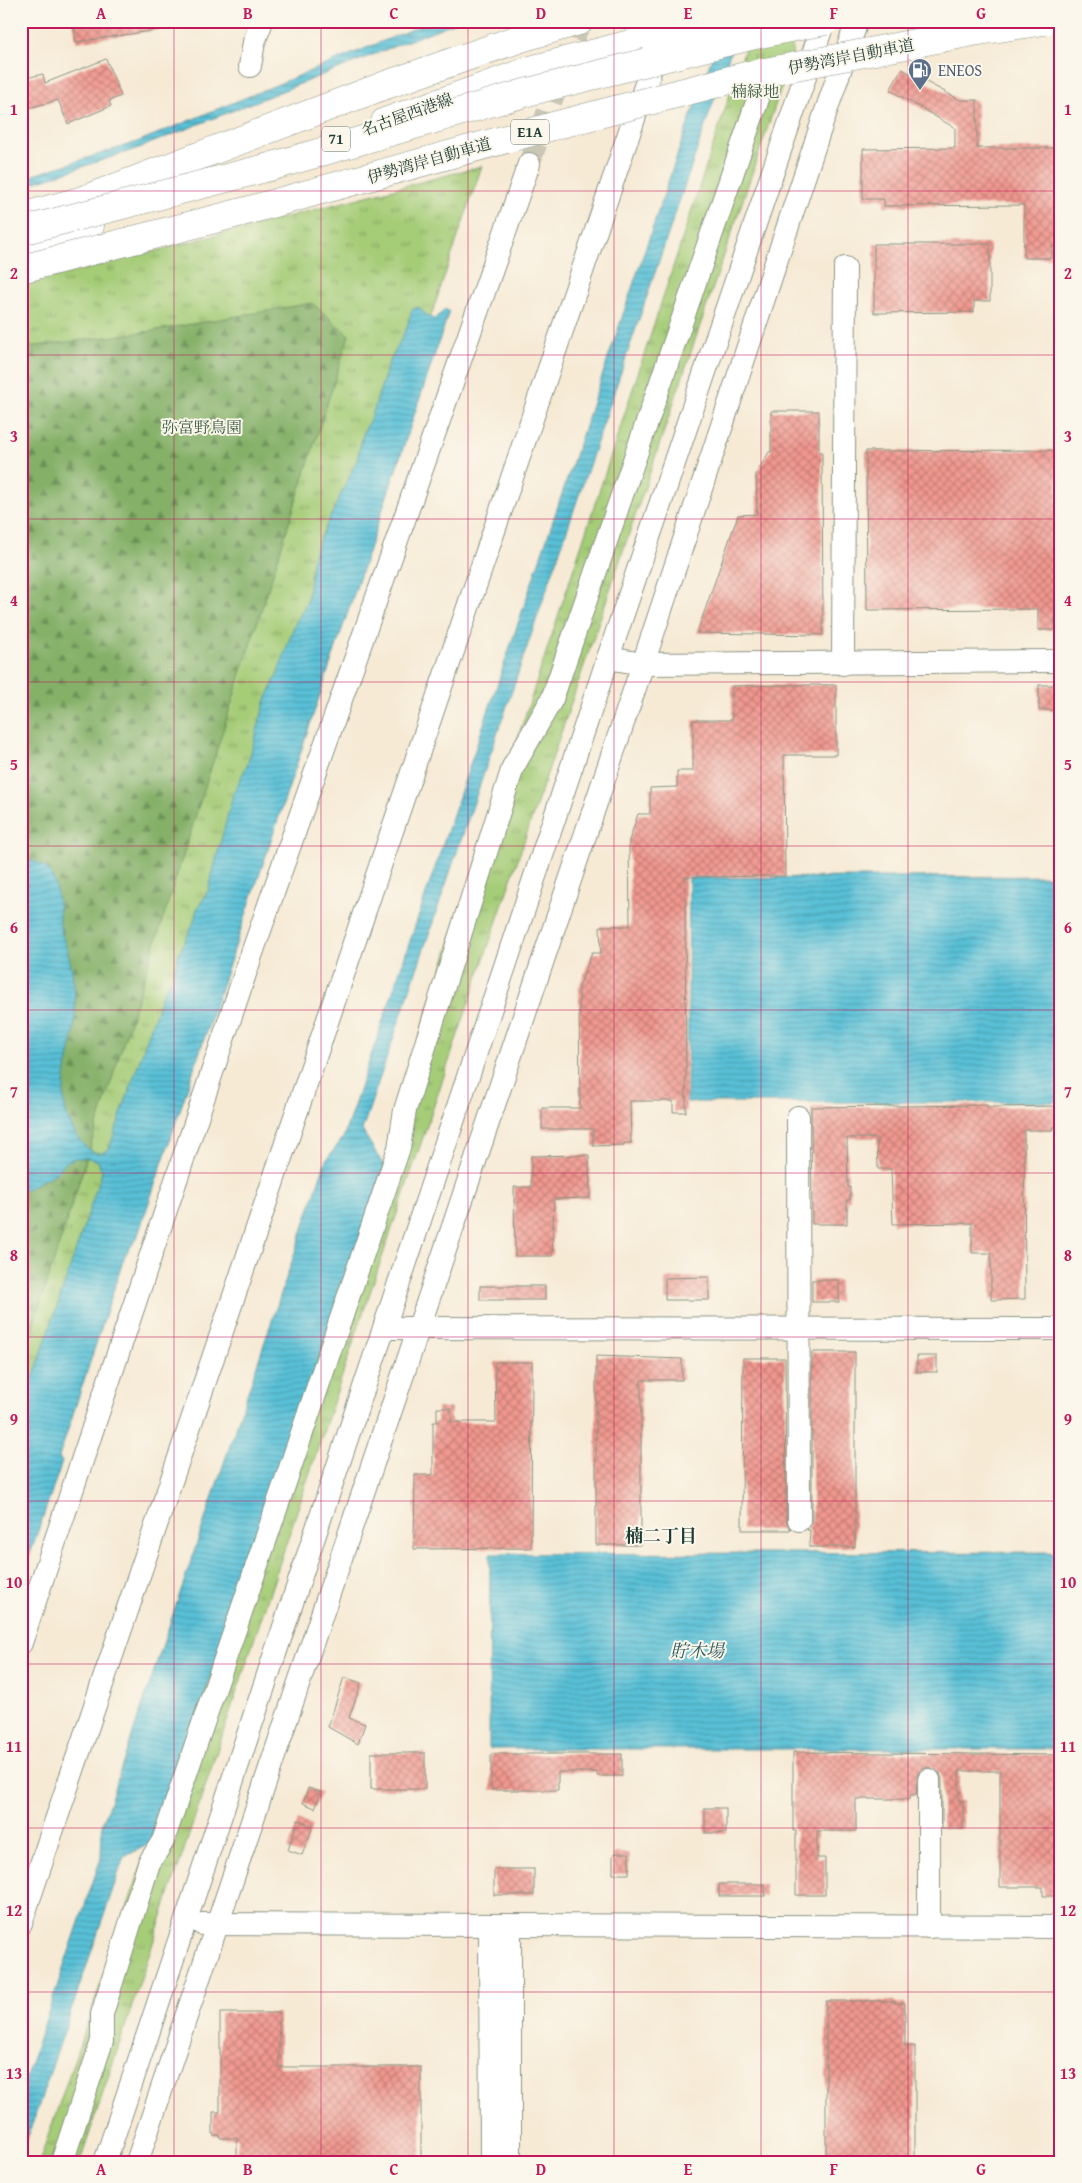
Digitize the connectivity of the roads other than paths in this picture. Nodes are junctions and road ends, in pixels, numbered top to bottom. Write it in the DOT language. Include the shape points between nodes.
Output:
graph roads {
  1 [pos="262,21"];
  2 [pos="579,21"];
  3 [pos="711,21"];
  4 [pos="825,21"];
  5 [pos="857,21"];
  6 [pos="1044,21"];
  7 [pos="660,30"];
  8 [pos="250,66"];
  9 [pos="757,102"];
  10 [pos="529,164"];
  11 [pos="21,216"];
  12 [pos="21,231"];
  13 [pos="21,246"];
  14 [pos="845,268"];
  15 [pos="21,269"];
  16 [pos="608,658"];
  17 [pos="1061,661"];
  18 [pos="644,664"];
  19 [pos="843,664"];
  20 [pos="798,1117"];
  21 [pos="385,1328"];
  22 [pos="420,1328"];
  23 [pos="798,1329"];
  24 [pos="1061,1329"];
  25 [pos="799,1520"];
  26 [pos="21,1643"];
  27 [pos="929,1780"];
  28 [pos="21,1923"];
  29 [pos="186,1923"];
  30 [pos="216,1925"];
  31 [pos="500,1926"];
  32 [pos="930,1927"];
  33 [pos="1061,1928"];
  34 [pos="62,2162"];
  35 [pos="105,2162"];
  36 [pos="137,2162"];
  37 [pos="490,2162"];
  38 [pos="510,2162"];
  1 -- 8 [label="street"];
  2 -- 11 [label="main road, 名古屋西港線 / 71" via="383,86 80,201"];
  3 -- 7 [label="main road, 名古屋西港線 / 71, bridge"];
  4 -- 12 [label="main road, E1A, bridge" via="755,35 528,92 266,168"];
  4 -- 16 [label="street"];
  5 -- 18 [label="street"];
  6 -- 15 [label="main road, 伊勢湾岸自動車道 / E1A, bridge" via="749,75"];
  7 -- 13 [label="main road, 名古屋西港線 / 71" via="534,69 90,226"];
  7 -- 28 [label="street"];
  9 -- 34 [label="street" via="552,699 514,767 405,1110 399,1148 164,1841 149,1862 102,2014 102,2041"];
  10 -- 26 [label="street" via="251,956"];
  14 -- 19 [label="street"];
  16 -- 18 [label="street"];
  16 -- 21 [label="street"];
  17 -- 19 [label="street"];
  18 -- 19 [label="street"];
  18 -- 22 [label="street"];
  20 -- 23 [label="street"];
  21 -- 22 [label="street"];
  21 -- 29 [label="street"];
  22 -- 23 [label="street"];
  22 -- 30 [label="street"];
  23 -- 24 [label="street"];
  23 -- 25 [label="street"];
  27 -- 32 [label="street"];
  29 -- 30 [label="street"];
  29 -- 35 [label="street"];
  30 -- 31 [label="street"];
  30 -- 36 [label="street"];
  31 -- 32 [label="street"];
  31 -- 37 [label="street"];
  31 -- 38 [label="street"];
  32 -- 33 [label="street"];
}
